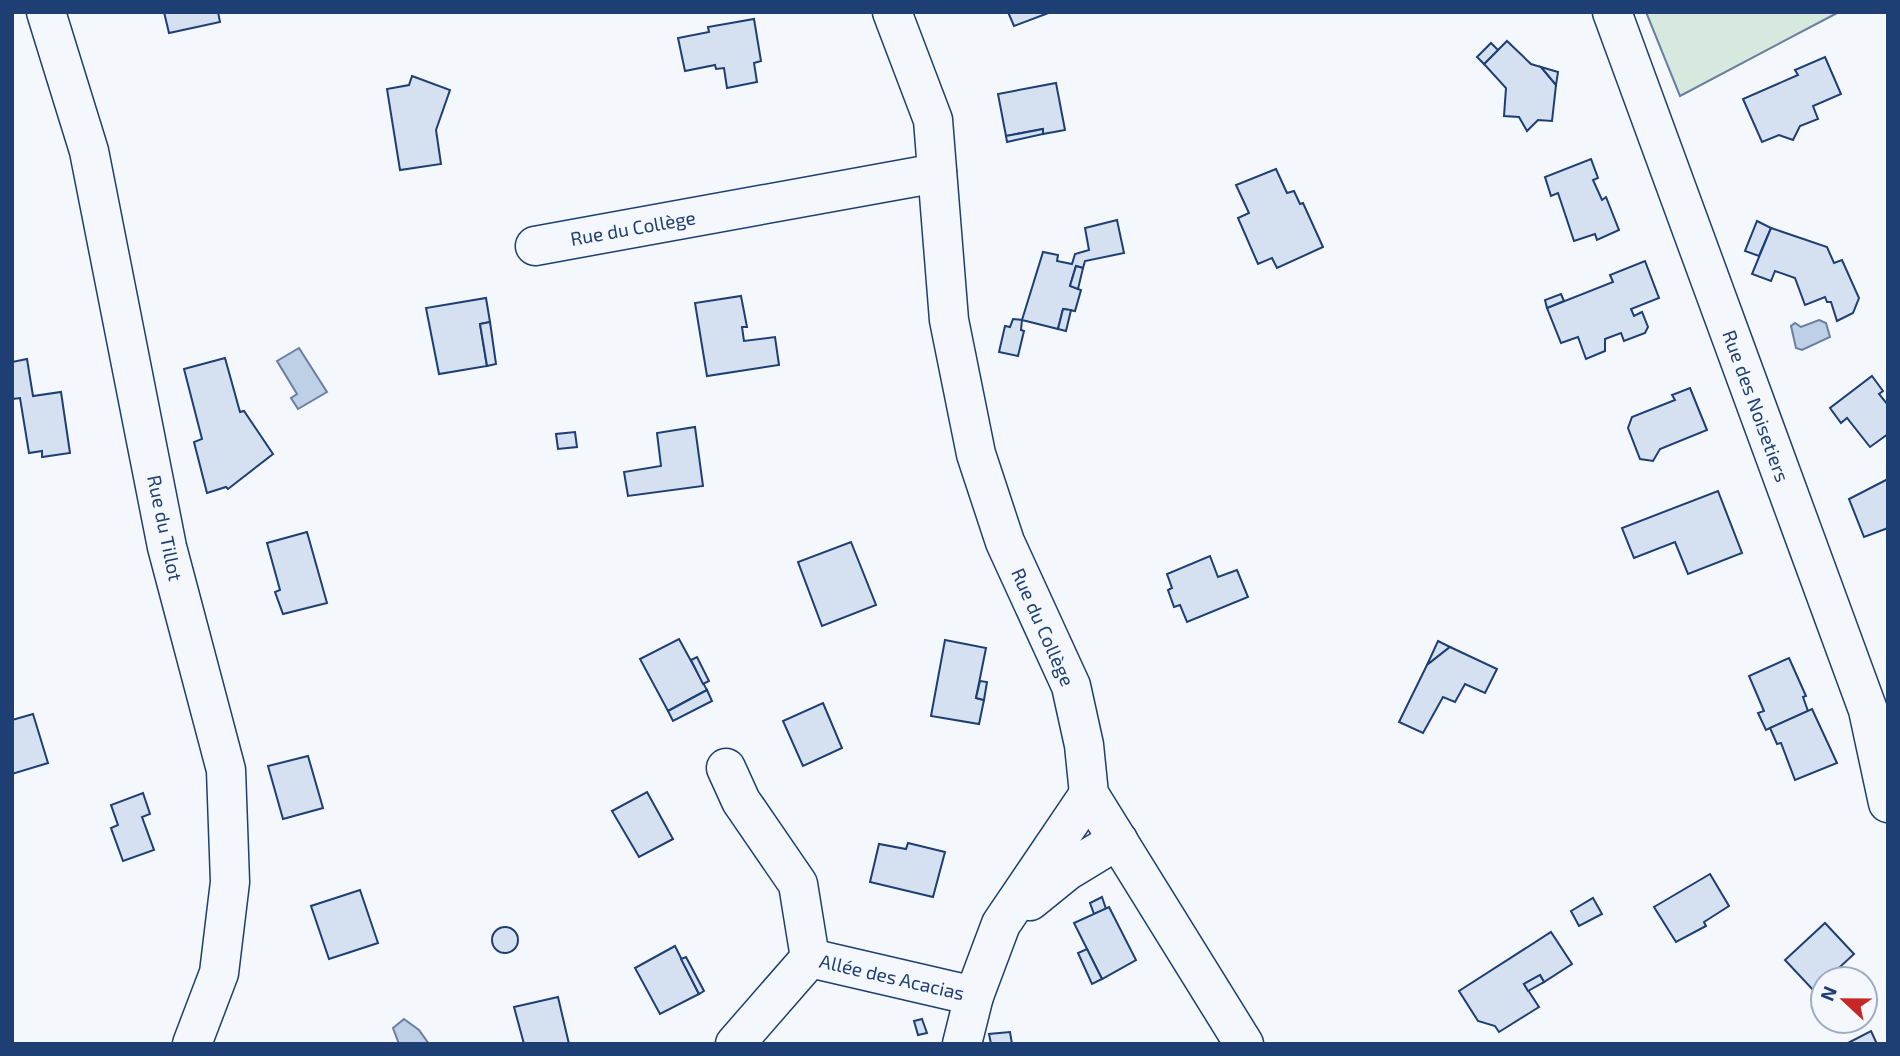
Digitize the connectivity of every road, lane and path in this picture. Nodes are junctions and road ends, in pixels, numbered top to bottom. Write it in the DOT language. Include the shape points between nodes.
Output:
graph roads {
  1 [pos="46,12"];
  2 [pos="892,12"];
  3 [pos="1612,12"];
  4 [pos="937,173"];
  5 [pos="535,246"];
  6 [pos="1878,706"];
  7 [pos="726,768"];
  8 [pos="1089,794"];
  9 [pos="1888,803"];
  10 [pos="1118,840"];
  11 [pos="1001,923"];
  12 [pos="810,958"];
  13 [pos="974,996"];
  14 [pos="192,1044"];
  15 [pos="735,1044"];
  16 [pos="962,1044"];
  17 [pos="1244,1044"];
  1 -- 14 [label="street, Rue du Tillot" via="89,151 167,547 226,770 230,882 219,973"];
  2 -- 4 [label="street, Rue du Collège" via="933,120"];
  3 -- 6 [label="street, Rue des Noisetiers"];
  4 -- 5 [label="street, Rue du Collège"];
  4 -- 8 [label="street, Rue du Collège" via="949,320 976,454 1005,542 1071,686"];
  6 -- 9 [label="street, Rue des Noisetiers"];
  7 -- 12 [label="street, Allée des Acacias" via="741,801 798,884"];
  8 -- 10 [label="street, Rue du Collège"];
  8 -- 11 [label="street, Allée des Acacias"];
  10 -- 11 [label="street" via="1068,871"];
  10 -- 17 [label="street, Rue du Collège"];
  11 -- 13 [label="street, Allée des Acacias"];
  12 -- 13 [label="street, Allée des Acacias"];
  12 -- 15 [label="street, Allée des Acacias"];
  13 -- 16 [label="street, Allée des Acacias"];
}
